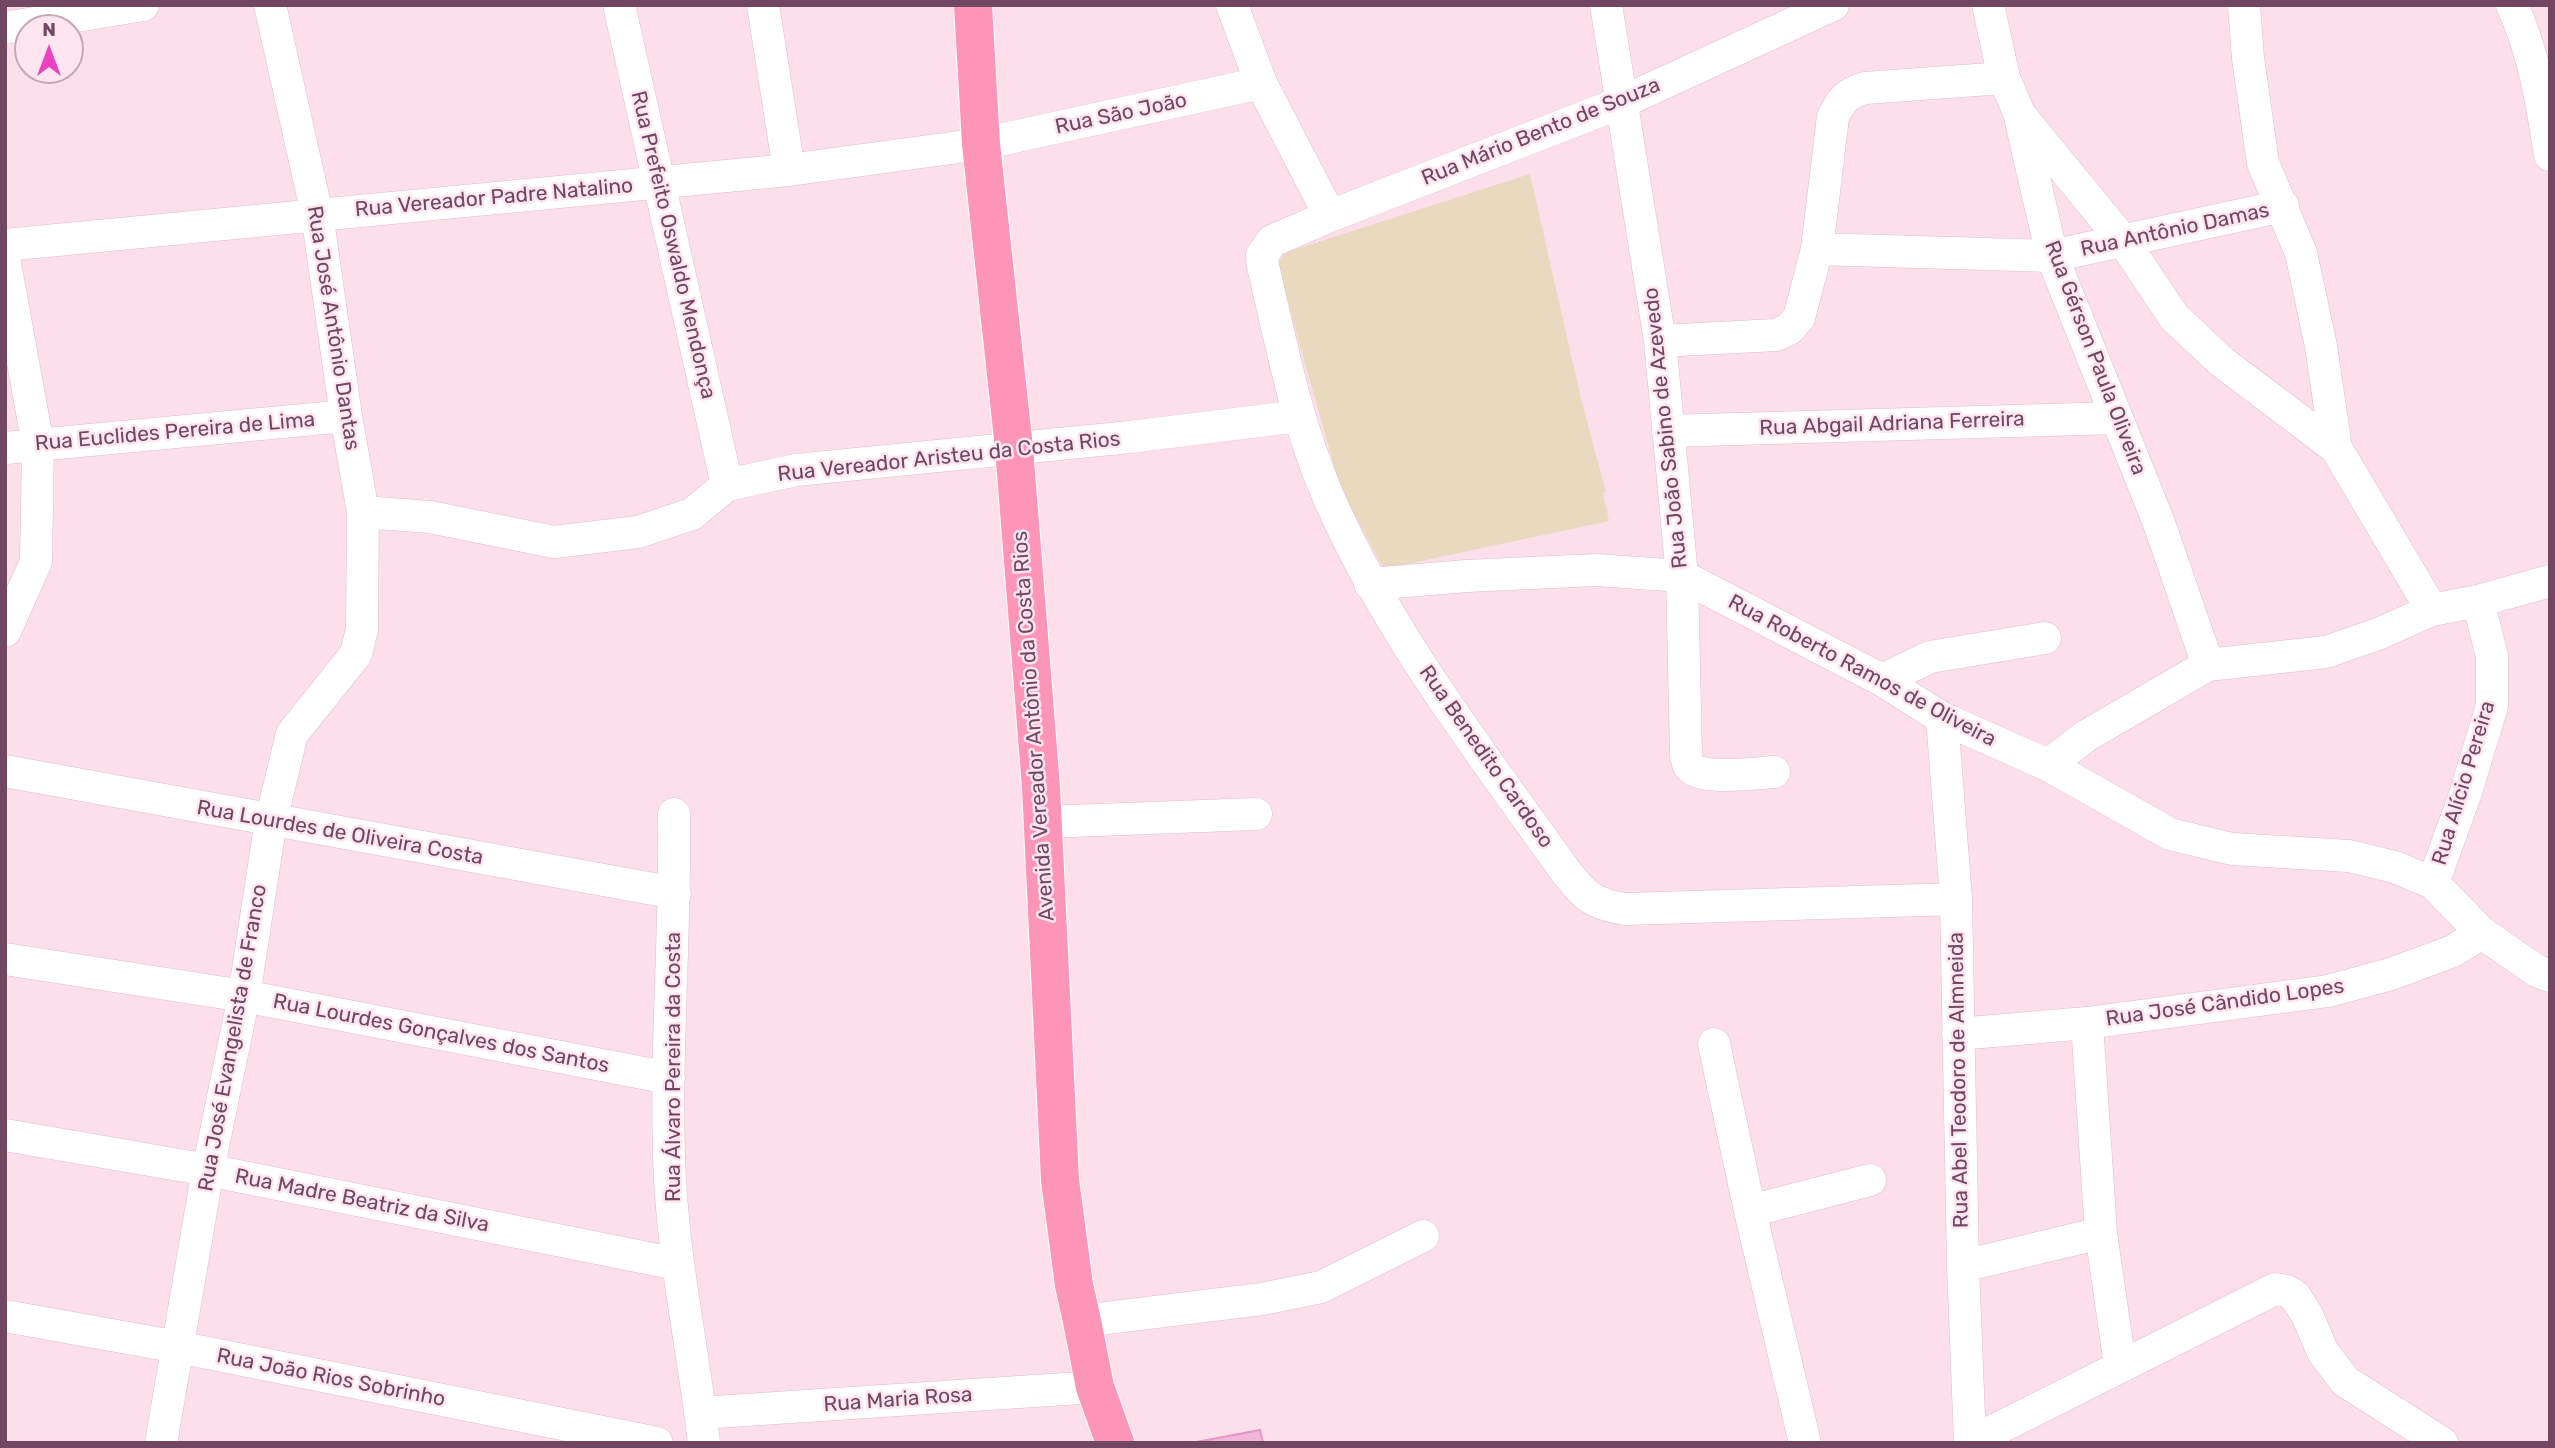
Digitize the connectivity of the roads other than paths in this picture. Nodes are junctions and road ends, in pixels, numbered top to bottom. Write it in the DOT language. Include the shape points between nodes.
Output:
graph roads {
  1 [pos="143,5"];
  2 [pos="270,5"];
  3 [pos="619,5"];
  4 [pos="763,5"];
  5 [pos="973,5"];
  6 [pos="1232,5"];
  7 [pos="1606,5"];
  8 [pos="1833,5"];
  9 [pos="1988,5"];
  10 [pos="2244,5"];
  11 [pos="2512,5"];
  12 [pos="5,28"];
  13 [pos="2004,78"];
  14 [pos="1261,83"];
  15 [pos="1620,103"];
  16 [pos="2019,113"];
  17 [pos="981,144"];
  18 [pos="2550,155"];
  19 [pos="789,170"];
  20 [pos="660,183"];
  21 [pos="2283,206"];
  22 [pos="317,214"];
  23 [pos="1329,216"];
  24 [pos="2124,242"];
  25 [pos="5,245"];
  26 [pos="1817,249"];
  27 [pos="2052,256"];
  28 [pos="5,262"];
  29 [pos="1263,266"];
  30 [pos="1660,341"];
  31 [pos="346,416"];
  32 [pos="1299,416"];
  33 [pos="2116,418"];
  34 [pos="1668,431"];
  35 [pos="38,445"];
  36 [pos="5,448"];
  37 [pos="1014,449"];
  38 [pos="2336,449"];
  39 [pos="727,485"];
  40 [pos="363,512"];
  41 [pos="1682,576"];
  42 [pos="2550,581"];
  43 [pos="1370,584"];
  44 [pos="2478,601"];
  45 [pos="2432,610"];
  46 [pos="5,631"];
  47 [pos="2045,638"];
  48 [pos="356,654"];
  49 [pos="2208,665"];
  50 [pos="1882,680"];
  51 [pos="1942,718"];
  52 [pos="2048,765"];
  53 [pos="5,771"];
  54 [pos="1774,772"];
  55 [pos="674,814"];
  56 [pos="1256,814"];
  57 [pos="271,820"];
  58 [pos="1044,822"];
  59 [pos="2433,883"];
  60 [pos="676,892"];
  61 [pos="1956,899"];
  62 [pos="2482,933"];
  63 [pos="5,959"];
  64 [pos="2550,976"];
  65 [pos="244,996"];
  66 [pos="2087,1023"];
  67 [pos="1958,1034"];
  68 [pos="1714,1044"];
  69 [pos="669,1078"];
  70 [pos="5,1135"];
  71 [pos="208,1170"];
  72 [pos="1870,1180"];
  73 [pos="1750,1211"];
  74 [pos="2101,1233"];
  75 [pos="1423,1236"];
  76 [pos="677,1264"];
  77 [pos="1963,1266"];
  78 [pos="5,1316"];
  79 [pos="1082,1321"];
  80 [pos="178,1347"];
  81 [pos="2120,1365"];
  82 [pos="1096,1387"];
  83 [pos="702,1428"];
  84 [pos="161,1443"];
  85 [pos="657,1443"];
  86 [pos="1115,1443"];
  87 [pos="1805,1443"];
  88 [pos="1969,1443"];
  89 [pos="2442,1443"];
  1 -- 12 [label="street"];
  2 -- 22 [label="street, Rua José Antônio Dantas"];
  3 -- 20 [label="street, Rua Prefeito Oswaldo Mendonça"];
  4 -- 19 [label="street"];
  5 -- 17 [label="main road, Avenida Vereador Antônio da Costa Rios"];
  6 -- 14 [label="street"];
  7 -- 15 [label="street, Rua João Sabino de Azevedo"];
  8 -- 15 [label="street, Rua Mário Bento de Souza"];
  9 -- 13 [label="street, Rua Gérson Paula Oliveira"];
  10 -- 21 [label="street" via="2263,163"];
  11 -- 18 [label="street" via="2541,100"];
  13 -- 16 [label="street, Rua Gérson Paula Oliveira"];
  13 -- 26 [label="street" via="1849,93 1833,117"];
  14 -- 17 [label="street, Rua São João"];
  14 -- 23 [label="street"];
  15 -- 23 [label="street, Rua Mário Bento de Souza"];
  15 -- 30 [label="street, Rua João Sabino de Azevedo"];
  16 -- 24 [label="street"];
  16 -- 27 [label="street, Rua Gérson Paula Oliveira"];
  17 -- 19 [label="street, Rua Vereador Padre Natalino"];
  17 -- 37 [label="main road, Avenida Vereador Antônio da Costa Rios"];
  19 -- 20 [label="street, Rua Vereador Padre Natalino"];
  20 -- 22 [label="street, Rua Vereador Padre Natalino"];
  20 -- 39 [label="street, Rua Prefeito Oswaldo Mendonça"];
  21 -- 24 [label="street, Rua Antônio Damas"];
  21 -- 38 [label="street" via="2301,253 2322,346"];
  22 -- 25 [label="street, Rua Vereador Padre Natalino"];
  22 -- 31 [label="street, Rua José Antônio Dantas"];
  23 -- 29 [label="street, Rua Mário Bento de Souza" via="1272,242 1262,255"];
  24 -- 27 [label="street, Rua Antônio Damas"];
  24 -- 38 [label="street" via="2174,317 2222,362"];
  26 -- 27 [label="street, Rua Antônio Damas"];
  26 -- 30 [label="street" via="1799,318 1790,329 1776,335"];
  27 -- 33 [label="street, Rua Gérson Paula Oliveira"];
  28 -- 35 [label="street"];
  29 -- 32 [label="street, Rua Benedito Cardoso"];
  30 -- 34 [label="street, Rua João Sabino de Azevedo"];
  31 -- 35 [label="street, Rua Euclides Pereira de Lima"];
  31 -- 40 [label="street, Rua José Antônio Dantas"];
  32 -- 37 [label="street, Rua Vereador Aristeu da Costa Rios"];
  32 -- 43 [label="street, Rua Benedito Cardoso" via="1327,494"];
  33 -- 34 [label="street, Rua Abgail Adriana Ferreira"];
  33 -- 49 [label="street, Rua Gérson Paula Oliveira" via="2159,523"];
  34 -- 41 [label="street, Rua João Sabino de Azevedo"];
  35 -- 36 [label="street, Rua Euclides Pereira de Lima"];
  35 -- 46 [label="street" via="36,562"];
  37 -- 39 [label="street, Rua Vereador Aristeu da Costa Rios" via="796,470"];
  37 -- 58 [label="main road, Avenida Vereador Antônio da Costa Rios"];
  38 -- 45 [label="street"];
  39 -- 40 [label="street, Rua Vereador Aristeu da Costa Rios" via="692,514 638,532 554,542 430,517"];
  40 -- 48 [label="street, Rua José Antônio Dantas" via="362,629"];
  41 -- 43 [label="street, Rua Roberto Ramos de Oliveira" via="1596,570"];
  41 -- 50 [label="street, Rua Roberto Ramos de Oliveira"];
  41 -- 54 [label="street, Rua João Sabino de Azevedo" via="1689,765 1696,772 1720,775"];
  42 -- 44 [label="street"];
  43 -- 61 [label="street, Rua Benedito Cardoso" via="1442,697 1588,898 1625,909"];
  44 -- 45 [label="street"];
  44 -- 59 [label="street, Rua Alício Pereira" via="2492,656 2492,706"];
  45 -- 49 [label="street" via="2326,652"];
  47 -- 50 [label="street" via="1930,657"];
  48 -- 57 [label="street, Rua José Evangelista de Franco" via="292,734"];
  49 -- 52 [label="street" via="2086,736"];
  50 -- 51 [label="street, Rua Roberto Ramos de Oliveira"];
  51 -- 52 [label="street, Rua Roberto Ramos de Oliveira"];
  51 -- 61 [label="street, Rua Abel Teodoro de Almneida"];
  52 -- 59 [label="street, Rua Roberto Ramos de Oliveira" via="2170,834 2232,849 2349,856 2395,867"];
  53 -- 57 [label="street, Rua Lourdes de Oliveira Costa"];
  55 -- 60 [label="street, Rua Álvaro Pereira da Costa"];
  56 -- 58 [label="street"];
  57 -- 60 [label="street, Rua Lourdes de Oliveira Costa"];
  57 -- 65 [label="street, Rua José Evangelista de Franco"];
  58 -- 79 [label="main road, Avenida Vereador Antônio da Costa Rios" via="1060,1180"];
  59 -- 62 [label="street, Rua Roberto Ramos de Oliveira"];
  60 -- 69 [label="street, Rua Álvaro Pereira da Costa"];
  61 -- 67 [label="street, Rua Abel Teodoro de Almneida"];
  62 -- 64 [label="street, Rua Roberto Ramos de Oliveira"];
  62 -- 66 [label="street, Rua José Cândido Lopes" via="2454,951 2328,991"];
  63 -- 65 [label="street, Rua Lourdes Gonçalves dos Santos"];
  65 -- 69 [label="street, Rua Lourdes Gonçalves dos Santos"];
  65 -- 71 [label="street, Rua José Evangelista de Franco"];
  66 -- 67 [label="street, Rua José Cândido Lopes"];
  66 -- 74 [label="street"];
  67 -- 77 [label="street, Rua Abel Teodoro de Almneida"];
  68 -- 73 [label="street"];
  69 -- 76 [label="street, Rua Álvaro Pereira da Costa"];
  70 -- 71 [label="street, Rua Madre Beatriz da Silva"];
  71 -- 76 [label="street, Rua Madre Beatriz da Silva"];
  71 -- 80 [label="street, Rua José Evangelista de Franco"];
  72 -- 73 [label="street"];
  73 -- 87 [label="street"];
  74 -- 77 [label="street"];
  74 -- 81 [label="street"];
  75 -- 79 [label="street" via="1321,1287 1262,1299"];
  76 -- 83 [label="street, Rua Álvaro Pereira da Costa"];
  77 -- 88 [label="street, Rua Abel Teodoro de Almneida"];
  78 -- 80 [label="street, Rua João Rios Sobrinho"];
  79 -- 82 [label="main road, Avenida Vereador Antônio da Costa Rios"];
  80 -- 84 [label="street, Rua José Evangelista de Franco"];
  80 -- 85 [label="street, Rua João Rios Sobrinho"];
  81 -- 88 [label="street"];
  81 -- 89 [label="street" via="2275,1289 2287,1291 2295,1296 2323,1353 2346,1381"];
  82 -- 83 [label="street, Rua Maria Rosa"];
  82 -- 86 [label="main road, Avenida Vereador Antônio da Costa Rios"];
}
